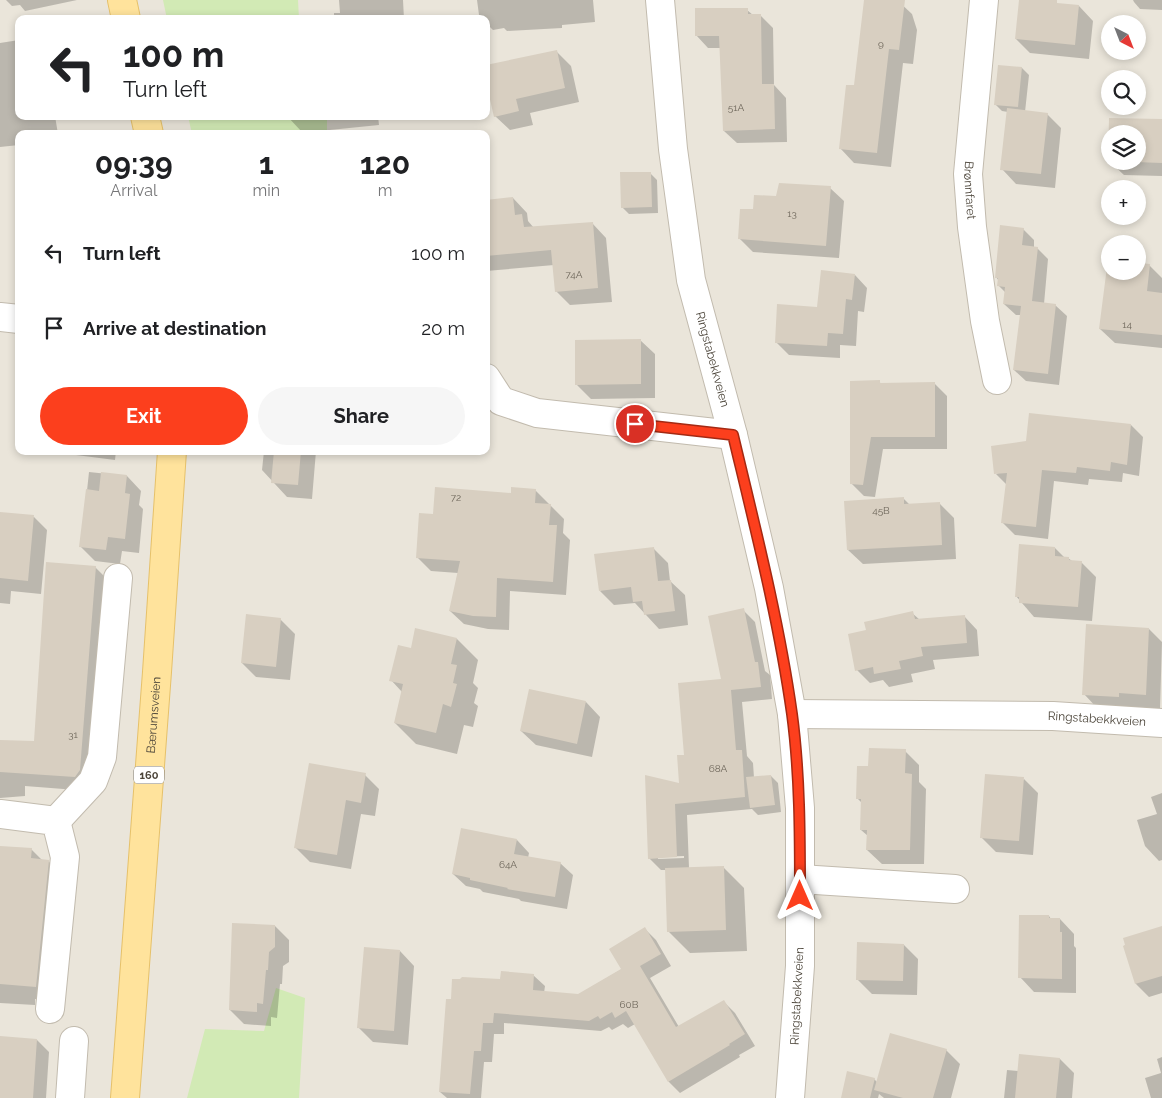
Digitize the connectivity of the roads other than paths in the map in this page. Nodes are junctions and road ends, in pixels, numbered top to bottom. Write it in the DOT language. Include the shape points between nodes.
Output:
graph roads {
  1 [pos="122,0"];
  2 [pos="660,0"];
  3 [pos="984,0"];
  4 [pos="125,15"];
  5 [pos="0,317"];
  6 [pos="15,319"];
  7 [pos="997,380"];
  8 [pos="490,384"];
  9 [pos="733,435"];
  10 [pos="172,455"];
  11 [pos="118,578"];
  12 [pos="792,714"];
  13 [pos="1162,723"];
  14 [pos="0,814"];
  15 [pos="56,822"];
  16 [pos="800,879"];
  17 [pos="955,890"];
  18 [pos="50,1008"];
  19 [pos="74,1041"];
  20 [pos="70,1098"];
  21 [pos="124,1098"];
  22 [pos="790,1098"];
  1 -- 4 [label="main road"];
  2 -- 9 [label="street, Ringstabekkveien" via="673,149 691,280"];
  3 -- 7 [label="street, Brønnfaret" via="968,174 974,236"];
  5 -- 6 [label="street"];
  8 -- 9 [label="street" via="501,401 537,413"];
  9 -- 12 [label="street, Ringstabekkveien" via="769,588"];
  10 -- 21 [label="main road, Bærumsveien / 160"];
  11 -- 15 [label="street" via="102,757 93,781"];
  12 -- 13 [label="street, Ringstabekkveien" via="1053,716"];
  12 -- 16 [label="street, Ringstabekkveien" via="800,808"];
  14 -- 15 [label="street"];
  15 -- 18 [label="street" via="65,856"];
  16 -- 17 [label="street"];
  16 -- 22 [label="street, Ringstabekkveien" via="800,966"];
  19 -- 20 [label="street"];
}
